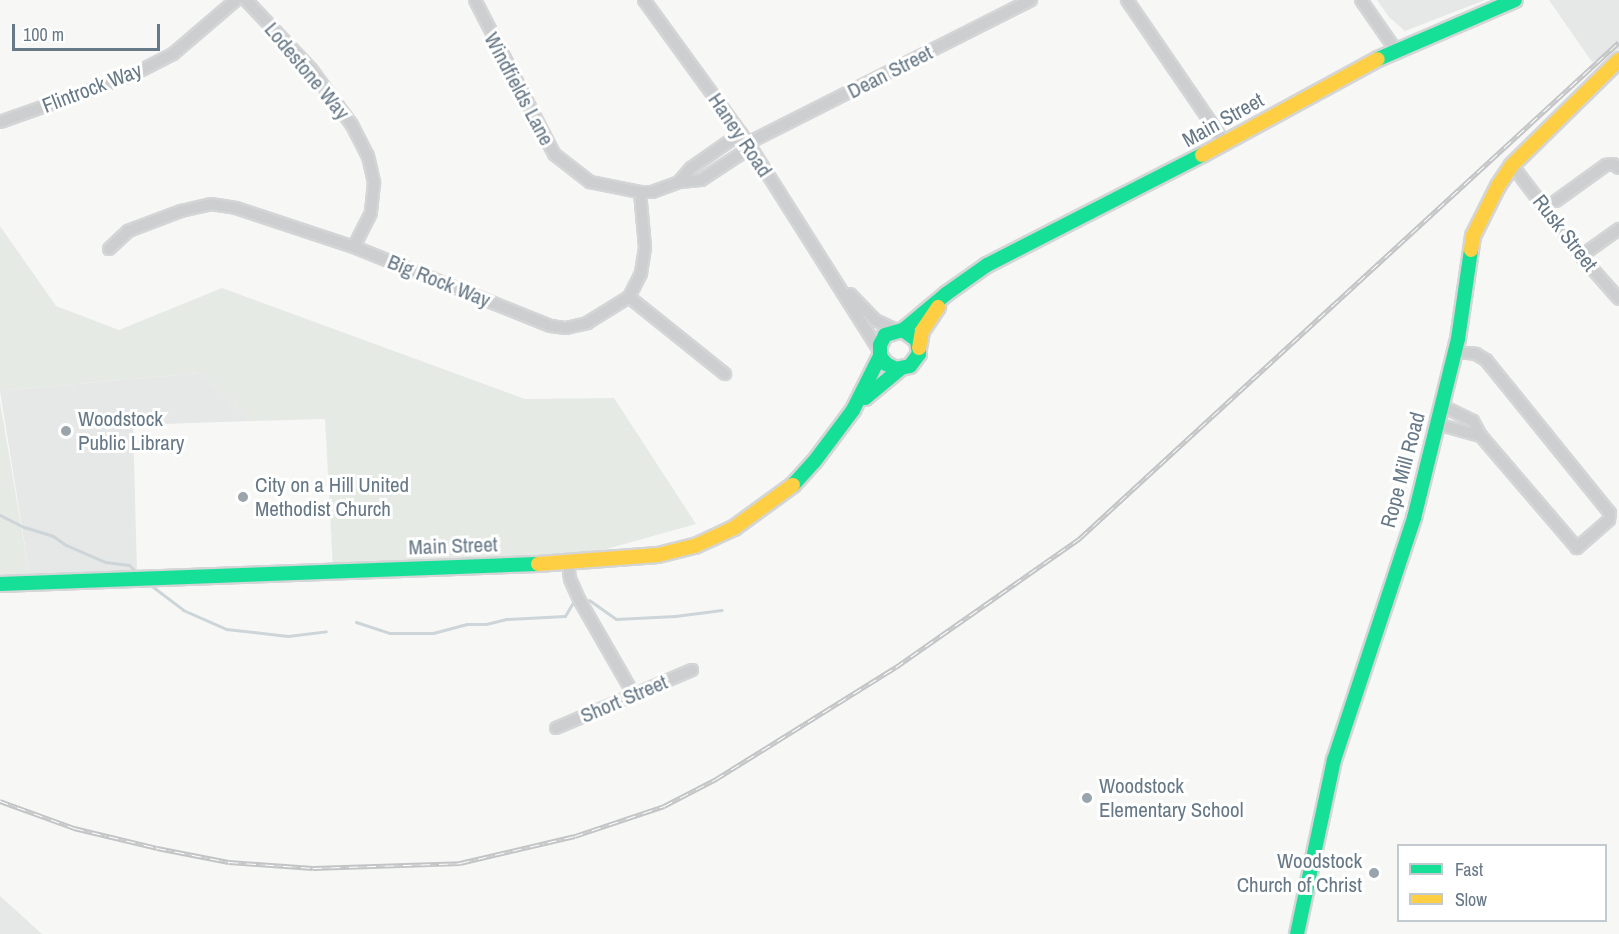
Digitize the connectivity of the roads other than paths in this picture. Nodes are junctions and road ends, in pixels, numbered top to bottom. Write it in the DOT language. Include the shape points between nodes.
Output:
graph roads {
  1 [pos="236,0"];
  2 [pos="246,0"];
  3 [pos="475,0"];
  4 [pos="644,0"];
  5 [pos="1031,0"];
  6 [pos="1127,0"];
  7 [pos="1361,0"];
  8 [pos="1515,0"];
  9 [pos="1395,49"];
  10 [pos="1619,60"];
  11 [pos="0,122"];
  12 [pos="741,133"];
  13 [pos="1225,143"];
  14 [pos="749,145"];
  15 [pos="1512,165"];
  16 [pos="1619,168"];
  17 [pos="680,182"];
  18 [pos="640,192"];
  19 [pos="1556,201"];
  20 [pos="1619,229"];
  21 [pos="354,247"];
  22 [pos="108,249"];
  23 [pos="1581,256"];
  24 [pos="831,273"];
  25 [pos="955,289"];
  26 [pos="629,297"];
  27 [pos="1619,299"];
  28 [pos="900,330"];
  29 [pos="919,350"];
  30 [pos="1455,352"];
  31 [pos="880,353"];
  32 [pos="900,369"];
  33 [pos="725,374"];
  34 [pos="1442,406"];
  35 [pos="853,410"];
  36 [pos="1437,424"];
  37 [pos="1481,436"];
  38 [pos="568,563"];
  39 [pos="0,584"];
  40 [pos="692,670"];
  41 [pos="634,695"];
  42 [pos="556,728"];
  43 [pos="1297,934"];
  1 -- 11 [label="street, Flintrock Way" via="173,54 130,76"];
  2 -- 21 [label="street, Lodestone Way" via="311,69 352,125 368,156 375,183 371,213"];
  3 -- 18 [label="street, Windfields Lane" via="554,154 590,182"];
  4 -- 12 [label="street, Haney Road"];
  5 -- 14 [label="street, Dean Street"];
  6 -- 13 [label="street"];
  7 -- 9 [label="street"];
  8 -- 9 [label="main road, Main Street"];
  9 -- 13 [label="main road, Main Street"];
  10 -- 15 [label="main road, Rope Mill Road"];
  12 -- 14 [label="street, Haney Road"];
  12 -- 17 [label="street" via="691,168"];
  13 -- 25 [label="main road, Main Street" via="1016,249"];
  14 -- 17 [label="street" via="700,180"];
  14 -- 24 [label="street, Haney Road"];
  15 -- 23 [label="street, Rusk Street"];
  15 -- 30 [label="main road, Rope Mill Road" via="1473,236"];
  16 -- 19 [label="street" via="1606,165"];
  17 -- 18 [label="street"];
  18 -- 26 [label="street" via="645,247 641,273"];
  20 -- 23 [label="street"];
  21 -- 22 [label="street, Big Rock Way" via="236,208 211,204 128,231"];
  21 -- 26 [label="street, Big Rock Way" via="550,326 566,328 587,323"];
  23 -- 27 [label="street, Rusk Street"];
  24 -- 28 [label="street, Haney Road" via="875,320"];
  24 -- 31 [label="street, Haney Road"];
  25 -- 28 [label="main road, Main Street"];
  25 -- 29 [label="main road, Main Street" via="922,331"];
  26 -- 33 [label="street"];
  28 -- 29 [label="main road" via="917,340"];
  28 -- 31 [label="main road, Main Street" via="885,335"];
  29 -- 32 [label="main road, Main Street" via="914,364"];
  30 -- 34 [label="main road, Rope Mill Road"];
  30 -- 37 [label="street" via="1476,354 1486,360 1610,513 1610,520 1577,548"];
  31 -- 32 [label="main road" via="888,366"];
  31 -- 35 [label="main road, Main Street"];
  32 -- 35 [label="main road, Main Street" via="879,382"];
  34 -- 36 [label="main road, Rope Mill Road"];
  34 -- 37 [label="street" via="1473,421"];
  35 -- 38 [label="main road, Main Street" via="800,478 774,502 734,528 695,546 658,555"];
  36 -- 37 [label="street"];
  36 -- 43 [label="main road, Rope Mill Road" via="1414,518 1334,760"];
  38 -- 39 [label="main road, Main Street"];
  38 -- 41 [label="street" via="580,601"];
  40 -- 41 [label="street, Short Street"];
  41 -- 42 [label="street, Short Street"];
}
